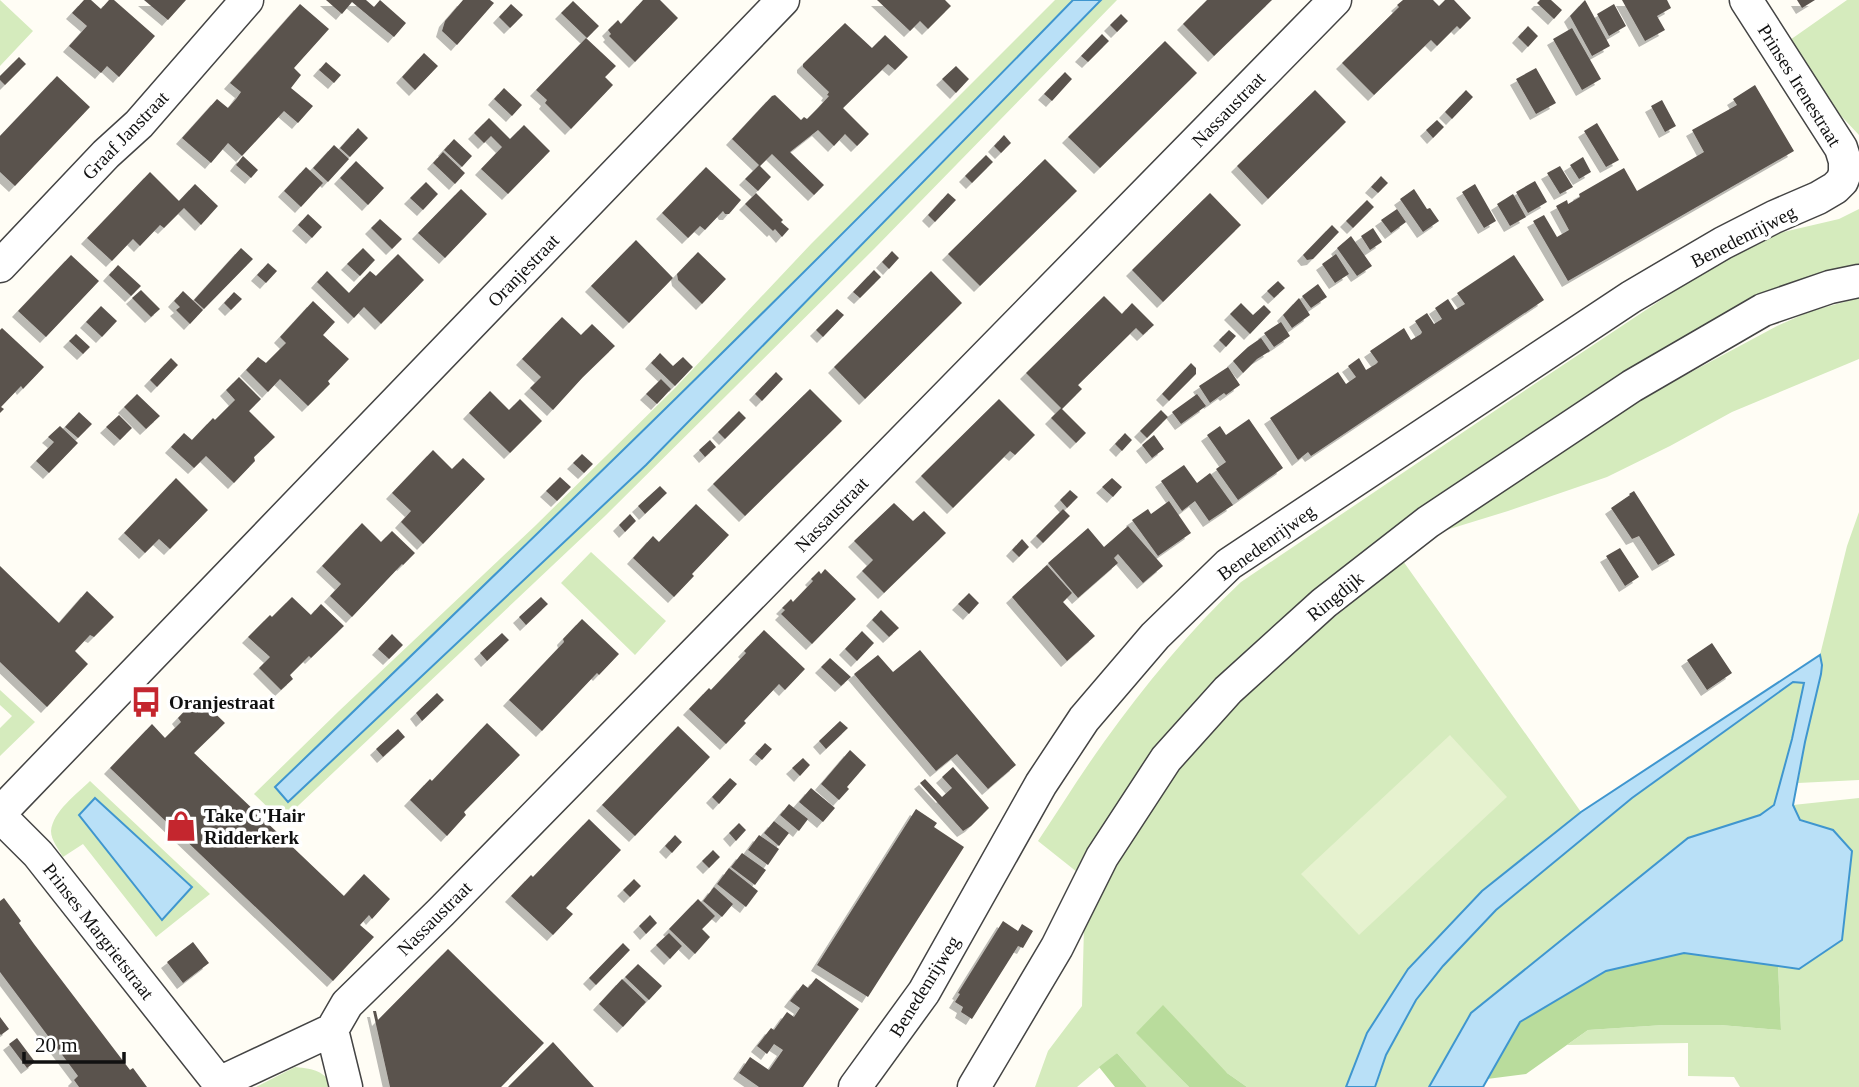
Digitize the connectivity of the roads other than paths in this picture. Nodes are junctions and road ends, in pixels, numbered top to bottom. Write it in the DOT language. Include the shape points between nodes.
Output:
graph roads {
  1 [pos="247,0"];
  2 [pos="783,0"];
  3 [pos="1335,0"];
  4 [pos="1746,0"];
  5 [pos="1845,173"];
  6 [pos="0,267"];
  7 [pos="1859,281"];
  8 [pos="0,814"];
  9 [pos="332,1030"];
  10 [pos="219,1085"];
  11 [pos="346,1087"];
  12 [pos="855,1087"];
  13 [pos="974,1087"];
  1 -- 6 [label="street, Graaf Janstraat" via="139,124"];
  2 -- 8 [label="street, Oranjestraat"];
  3 -- 9 [label="street, Nassaustraat" via="442,912 347,1003"];
  4 -- 5 [label="street, Prinses Irenestraat" via="1841,148"];
  5 -- 12 [label="street, Benedenrijweg" via="1835,188 1818,198 1723,243 1632,297 1229,564 1155,636 1084,719 1041,784 924,992"];
  7 -- 13 [label="street, Ringdijk" via="1763,310 1632,386 1428,522 1324,603 1237,681 1166,759 1102,856 1057,947"];
  8 -- 10 [label="street, Prinses Margrietstraat" via="38,854"];
  9 -- 10 [label="street, Prinses Margrietstraat"];
  9 -- 11 [label="street"];
}
